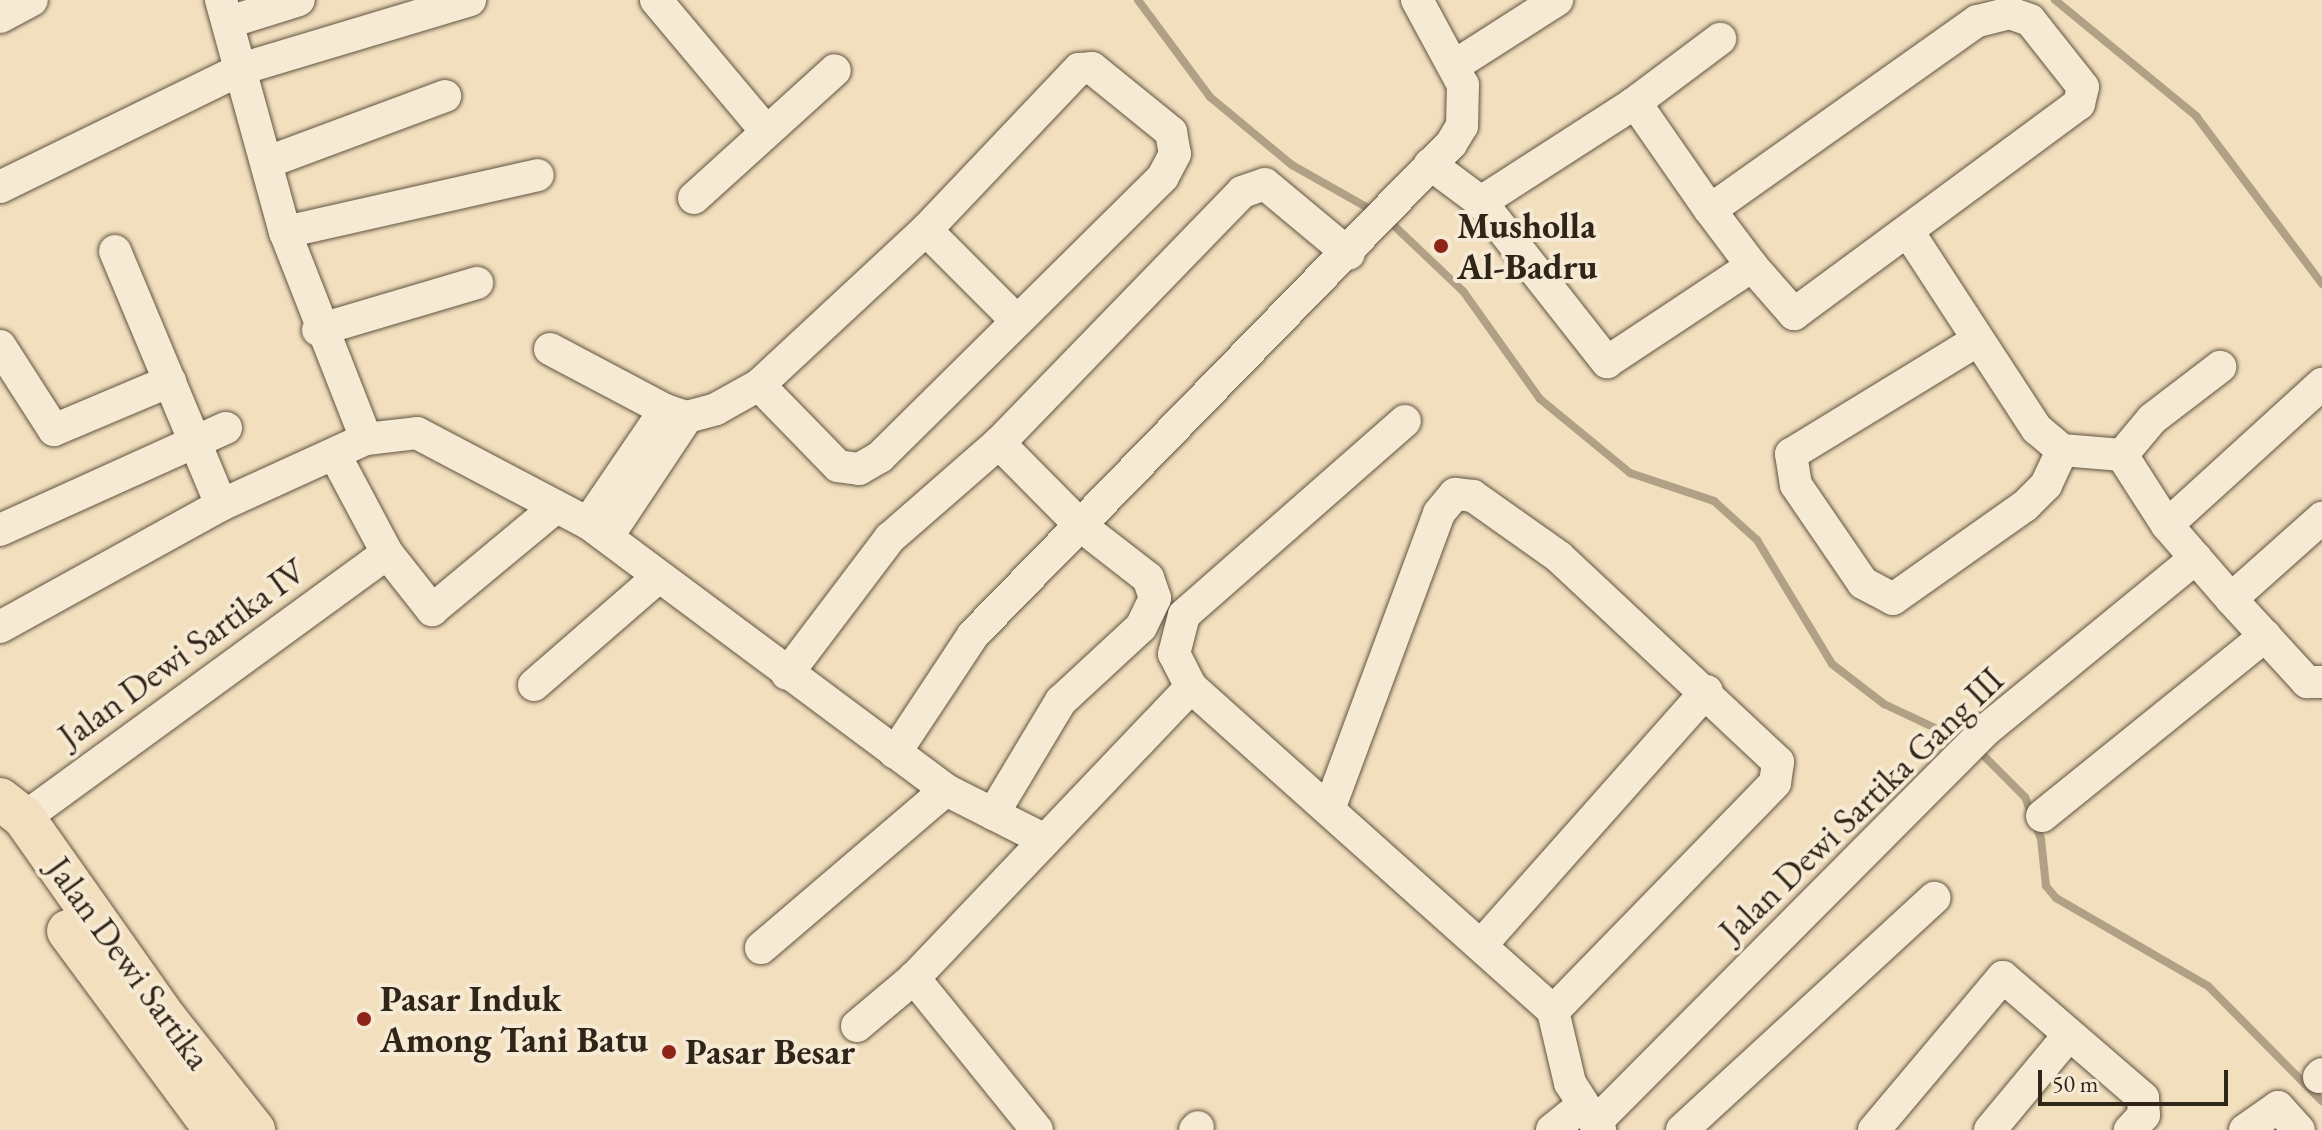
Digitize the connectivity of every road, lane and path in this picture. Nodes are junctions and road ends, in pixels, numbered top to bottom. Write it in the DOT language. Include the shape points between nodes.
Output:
graph roads {
  1 [pos="32,0"];
  2 [pos="299,0"];
  3 [pos="470,0"];
  4 [pos="656,0"];
  5 [pos="1417,0"];
  6 [pos="1557,0"];
  7 [pos="225,11"];
  8 [pos="0,17"];
  9 [pos="1720,39"];
  10 [pos="1457,64"];
  11 [pos="244,68"];
  12 [pos="835,70"];
  13 [pos="445,96"];
  14 [pos="1633,104"];
  15 [pos="766,131"];
  16 [pos="268,162"];
  17 [pos="1430,164"];
  18 [pos="538,175"];
  19 [pos="0,187"];
  20 [pos="694,198"];
  21 [pos="1481,202"];
  22 [pos="1710,210"];
  23 [pos="926,230"];
  24 [pos="285,232"];
  25 [pos="1909,233"];
  26 [pos="115,251"];
  27 [pos="1349,254"];
  28 [pos="1752,266"];
  29 [pos="477,283"];
  30 [pos="1016,320"];
  31 [pos="318,330"];
  32 [pos="1978,340"];
  33 [pos="0,346"];
  34 [pos="550,349"];
  35 [pos="2220,367"];
  36 [pos="170,381"];
  37 [pos="2322,384"];
  38 [pos="759,385"];
  39 [pos="676,414"];
  40 [pos="1405,421"];
  41 [pos="226,428"];
  42 [pos="366,439"];
  43 [pos="196,442"];
  44 [pos="999,443"];
  45 [pos="2062,450"];
  46 [pos="335,455"];
  47 [pos="2122,455"];
  48 [pos="221,505"];
  49 [pos="556,507"];
  50 [pos="2322,518"];
  51 [pos="2167,525"];
  52 [pos="1081,526"];
  53 [pos="0,530"];
  54 [pos="598,530"];
  55 [pos="387,553"];
  56 [pos="2196,558"];
  57 [pos="657,578"];
  58 [pos="2231,599"];
  59 [pos="0,627"];
  60 [pos="2265,636"];
  61 [pos="787,674"];
  62 [pos="2322,682"];
  63 [pos="534,685"];
  64 [pos="1191,687"];
  65 [pos="1707,691"];
  66 [pos="895,753"];
  67 [pos="946,790"];
  68 [pos="1331,804"];
  69 [pos="8,814"];
  70 [pos="993,814"];
  71 [pos="2042,816"];
  72 [pos="1043,839"];
  73 [pos="1934,898"];
  74 [pos="1483,943"];
  75 [pos="761,948"];
  76 [pos="914,978"];
  77 [pos="1553,1011"];
  78 [pos="857,1026"];
  79 [pos="154,1029"];
  80 [pos="2068,1036"];
  81 [pos="2138,1118"];
  82 [pos="2289,1118"];
  83 [pos="1593,1119"];
  84 [pos="215,1130"];
  85 [pos="254,1130"];
  86 [pos="1037,1130"];
  87 [pos="1552,1130"];
  88 [pos="1682,1130"];
  89 [pos="1874,1130"];
  90 [pos="1990,1130"];
  91 [pos="2245,1130"];
  1 -- 8 [label="street"];
  2 -- 7 [label="street"];
  3 -- 11 [label="street"];
  4 -- 15 [label="street"];
  5 -- 10 [label="street"];
  6 -- 10 [label="street"];
  7 -- 11 [label="street"];
  9 -- 14 [label="street"];
  10 -- 17 [label="street" via="1462,126"];
  11 -- 16 [label="street"];
  11 -- 19 [label="street"];
  12 -- 15 [label="street"];
  13 -- 16 [label="street"];
  14 -- 21 [label="street"];
  14 -- 22 [label="street"];
  15 -- 20 [label="street"];
  16 -- 24 [label="street"];
  17 -- 21 [label="street"];
  17 -- 27 [label="street"];
  18 -- 24 [label="street"];
  21 -- 28 [label="street" via="1607,362"];
  22 -- 25 [label="street" via="1953,32 2021,14 2083,87 2083,100"];
  22 -- 28 [label="street"];
  23 -- 30 [label="street"];
  23 -- 30 [label="street" via="1079,69 1092,68 1171,132 1175,154 1163,177"];
  23 -- 38 [label="street"];
  24 -- 31 [label="street"];
  25 -- 28 [label="street" via="1794,314"];
  25 -- 32 [label="street"];
  26 -- 36 [label="street"];
  27 -- 44 [label="street" via="1265,184 1242,192"];
  27 -- 52 [label="street"];
  29 -- 31 [label="street"];
  30 -- 38 [label="street" via="880,457 859,469 838,466"];
  31 -- 42 [label="street"];
  32 -- 45 [label="street" via="2037,429"];
  32 -- 45 [label="street" via="1791,454 1796,485 1863,583 1893,599 2025,506 2046,485"];
  33 -- 36 [label="street" via="54,430"];
  34 -- 39 [label="street"];
  35 -- 47 [label="street" via="2152,419"];
  36 -- 43 [label="street"];
  37 -- 51 [label="street"];
  38 -- 39 [label="street"];
  39 -- 54 [label="street"];
  40 -- 64 [label="street" via="1184,615 1174,654"];
  41 -- 43 [label="street"];
  42 -- 46 [label="street"];
  42 -- 49 [label="street" via="417,433"];
  43 -- 48 [label="street"];
  43 -- 53 [label="street"];
  44 -- 52 [label="street"];
  44 -- 61 [label="street" via="869,560"];
  45 -- 47 [label="street"];
  46 -- 48 [label="street"];
  46 -- 55 [label="street"];
  47 -- 51 [label="street"];
  48 -- 59 [label="street"];
  49 -- 54 [label="street"];
  49 -- 55 [label="street" via="436,611"];
  50 -- 58 [label="street"];
  51 -- 56 [label="street"];
  52 -- 66 [label="street" via="973,635"];
  52 -- 70 [label="street" via="1148,578 1151,616 1061,701"];
  54 -- 57 [label="street"];
  55 -- 69 [label="street, Jalan Dewi Sartika IV"];
  56 -- 58 [label="street"];
  56 -- 83 [label="street, Jalan Dewi Sartika Gang III" via="1983,733"];
  57 -- 61 [label="street"];
  57 -- 63 [label="street"];
  58 -- 60 [label="street"];
  60 -- 62 [label="street" via="2307,682"];
  60 -- 71 [label="street"];
  61 -- 66 [label="street"];
  64 -- 68 [label="street"];
  64 -- 72 [label="street" via="1095,795"];
  65 -- 68 [label="street" via="1559,557 1473,496 1455,494 1418,559"];
  65 -- 74 [label="street"];
  65 -- 77 [label="street" via="1778,762 1775,783"];
  66 -- 67 [label="street"];
  67 -- 70 [label="street"];
  67 -- 75 [label="street"];
  68 -- 74 [label="street"];
  69 -- 79 [label="main road, Jalan Dewi Sartika"];
  70 -- 72 [label="street"];
  72 -- 76 [label="street"];
  73 -- 88 [label="street"];
  74 -- 77 [label="street"];
  76 -- 78 [label="street"];
  76 -- 86 [label="street"];
  77 -- 83 [label="street" via="1570,1083"];
  79 -- 84 [label="main road, Jalan Dewi Sartika"];
  79 -- 85 [label="main road, Jalan Dewi Sartika"];
  80 -- 81 [label="street"];
  80 -- 89 [label="street" via="2008,978 1997,979"];
  80 -- 90 [label="street"];
  82 -- 91 [label="street"];
  83 -- 87 [label="street, Jalan Dewi Sartika Gang III"];
}
